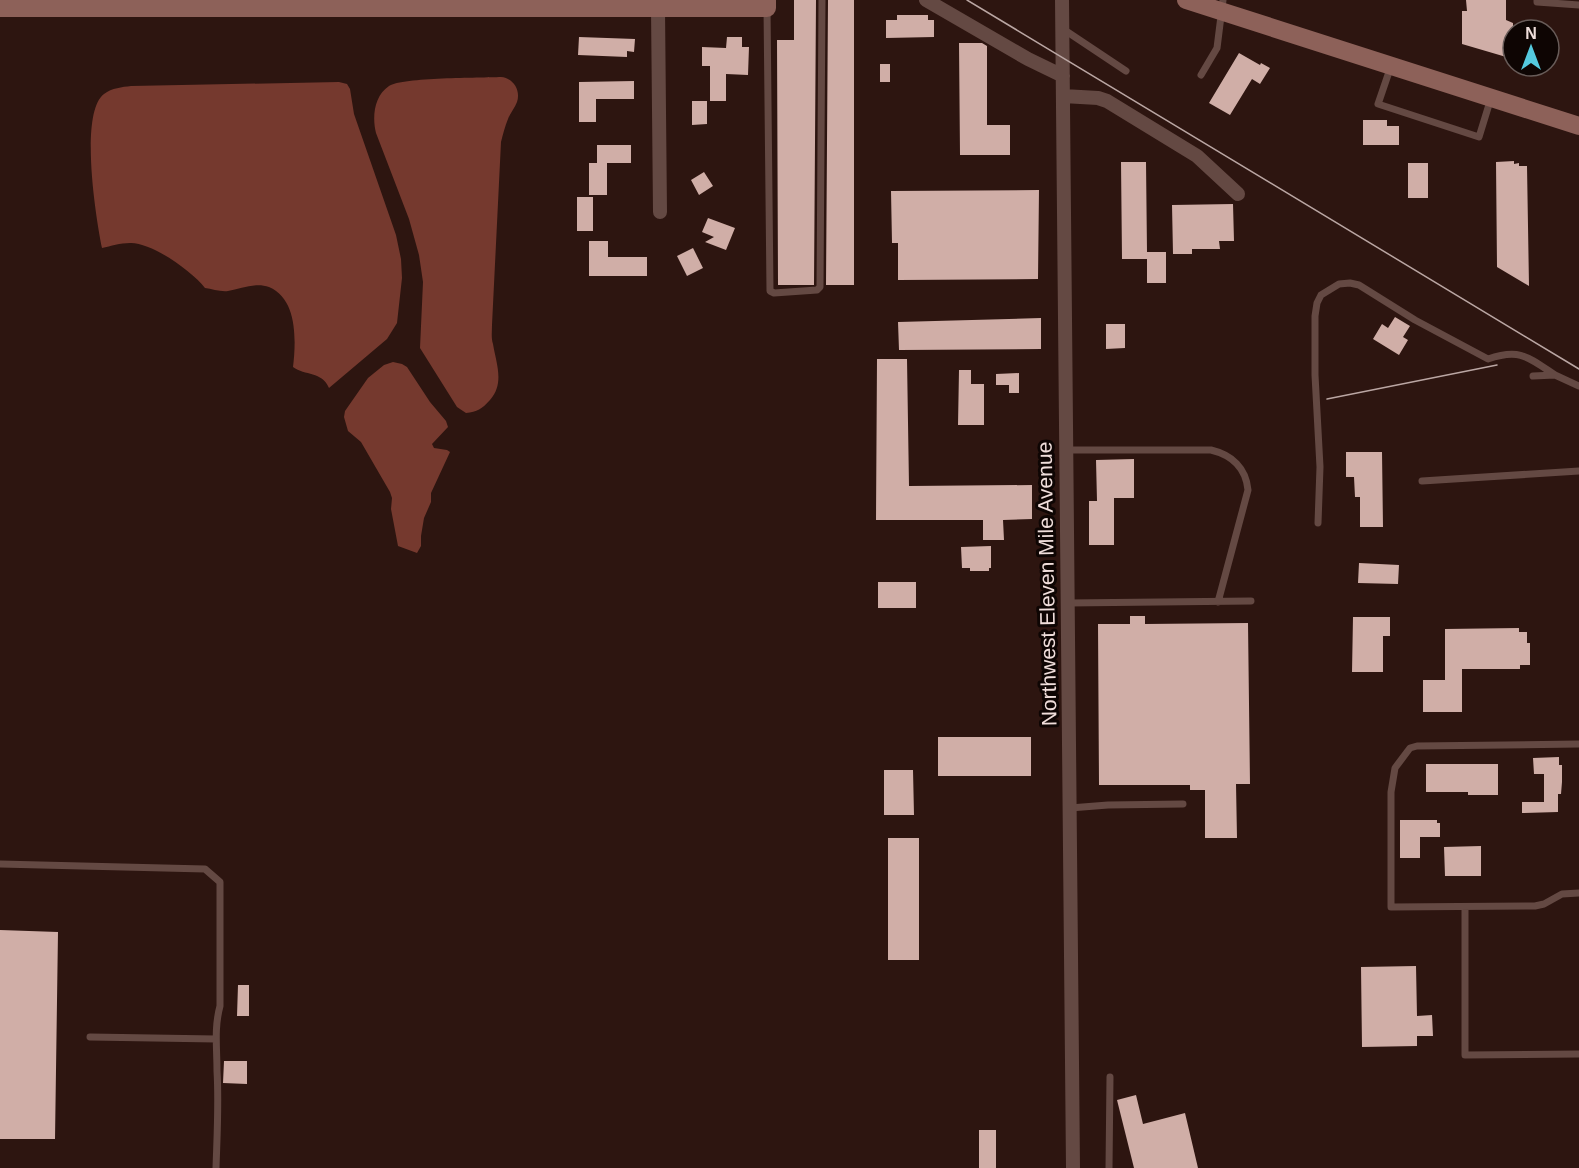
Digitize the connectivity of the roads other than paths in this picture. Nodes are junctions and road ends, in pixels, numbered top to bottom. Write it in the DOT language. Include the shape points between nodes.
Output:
graph roads {
  1 [pos="822,0"];
  2 [pos="926,0"];
  3 [pos="1062,0"];
  4 [pos="1186,0"];
  5 [pos="1537,0"];
  6 [pos="54,4"];
  7 [pos="116,4"];
  8 [pos="276,4"];
  9 [pos="767,4"];
  10 [pos="1579,5"];
  11 [pos="1222,6"];
  12 [pos="0,8"];
  13 [pos="658,9"];
  14 [pos="1063,30"];
  15 [pos="1391,66"];
  16 [pos="1126,71"];
  17 [pos="1201,75"];
  18 [pos="1063,76"];
  19 [pos="1063,96"];
  20 [pos="1491,98"];
  21 [pos="1579,126"];
  22 [pos="1238,194"];
  23 [pos="660,212"];
  24 [pos="1555,375"];
  25 [pos="1533,376"];
  26 [pos="1579,387"];
  27 [pos="1066,450"];
  28 [pos="1579,471"];
  29 [pos="1422,481"];
  30 [pos="1318,523"];
  31 [pos="1251,601"];
  32 [pos="1218,602"];
  33 [pos="1068,603"];
  34 [pos="1579,744"];
  35 [pos="1183,804"];
  36 [pos="1070,808"];
  37 [pos="0,864"];
  38 [pos="1579,893"];
  39 [pos="1465,907"];
  40 [pos="90,1037"];
  41 [pos="216,1039"];
  42 [pos="1579,1054"];
  43 [pos="1110,1077"];
  44 [pos="216,1168"];
  45 [pos="1073,1168"];
  46 [pos="1109,1168"];
  1 -- 9 [label="lane" via="820,287 774,293 770,291"];
  2 -- 18 [label="street"];
  3 -- 14 [label="street, Northwest Eleven Mile Avenue"];
  4 -- 11 [label="street"];
  5 -- 10 [label="lane"];
  6 -- 7 [label="street"];
  6 -- 12 [label="street"];
  7 -- 8 [label="street"];
  8 -- 13 [label="street"];
  9 -- 13 [label="street"];
  11 -- 15 [label="street"];
  11 -- 17 [label="lane" via="1217,48"];
  13 -- 23 [label="street"];
  14 -- 16 [label="lane"];
  14 -- 18 [label="street, Northwest Eleven Mile Avenue"];
  15 -- 20 [label="street"];
  15 -- 20 [label="lane" via="1378,104 1479,137"];
  18 -- 19 [label="street, Northwest Eleven Mile Avenue"];
  19 -- 22 [label="street" via="1107,101 1197,156"];
  19 -- 27 [label="street, Northwest Eleven Mile Avenue"];
  20 -- 21 [label="street"];
  24 -- 25 [label="lane"];
  24 -- 26 [label="lane"];
  24 -- 30 [label="lane" via="1517,353 1488,359 1359,285 1345,283 1329,288 1319,297 1316,309"];
  27 -- 32 [label="lane" via="1211,450 1225,454 1242,469 1248,490"];
  27 -- 33 [label="street, Northwest Eleven Mile Avenue"];
  28 -- 29 [label="lane"];
  31 -- 32 [label="lane"];
  32 -- 33 [label="lane"];
  33 -- 36 [label="street, Northwest Eleven Mile Avenue"];
  34 -- 39 [label="lane" via="1417,746 1410,748 1395,768 1391,792 1391,907"];
  35 -- 36 [label="lane"];
  36 -- 45 [label="street, Northwest Eleven Mile Avenue"];
  37 -- 41 [label="lane" via="205,869 220,882 220,1006"];
  38 -- 39 [label="lane" via="1562,894 1536,906"];
  39 -- 42 [label="lane" via="1465,1055"];
  40 -- 41 [label="lane"];
  41 -- 44 [label="lane"];
  43 -- 46 [label="lane"];
}
